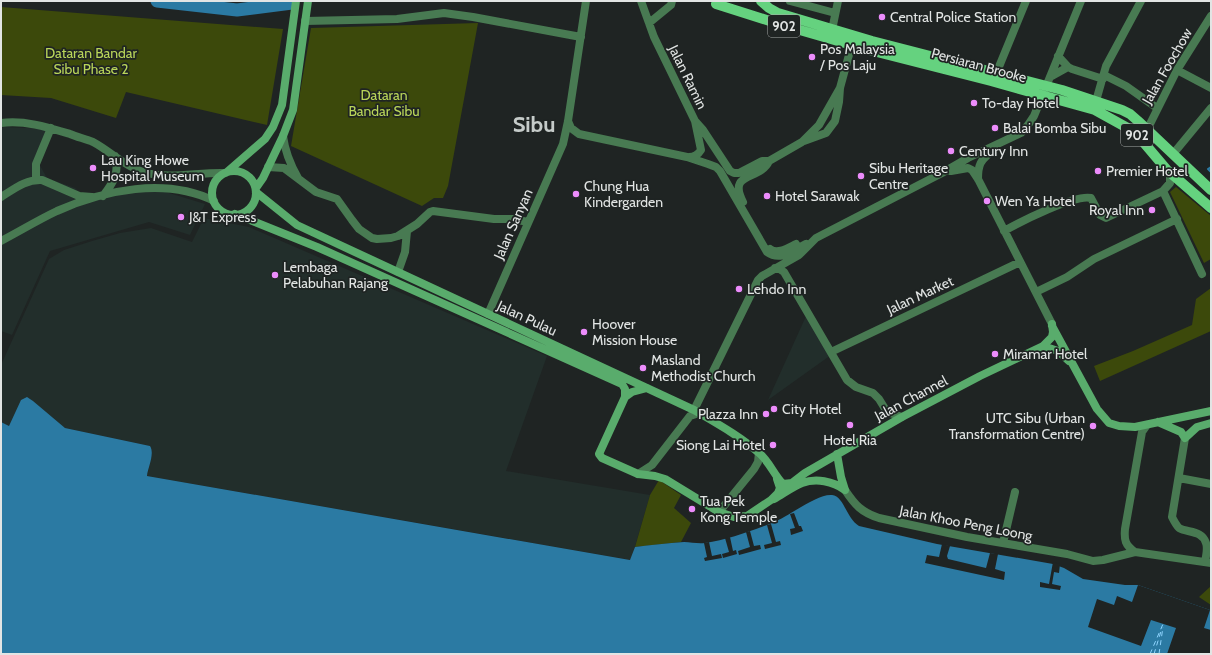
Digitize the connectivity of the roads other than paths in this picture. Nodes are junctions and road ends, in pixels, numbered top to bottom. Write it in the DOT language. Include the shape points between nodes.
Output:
graph roads {
  1 [pos="296,1"];
  2 [pos="308,1"];
  3 [pos="586,1"];
  4 [pos="641,1"];
  5 [pos="645,1"];
  6 [pos="672,1"];
  7 [pos="761,1"];
  8 [pos="790,1"];
  9 [pos="838,1"];
  10 [pos="1026,1"];
  11 [pos="1081,1"];
  12 [pos="1141,1"];
  13 [pos="716,2"];
  14 [pos="644,10"];
  15 [pos="835,13"];
  16 [pos="1211,16"];
  17 [pos="304,21"];
  18 [pos="649,23"];
  19 [pos="832,30"];
  20 [pos="580,37"];
  21 [pos="853,41"];
  22 [pos="1058,56"];
  23 [pos="1068,67"];
  24 [pos="1177,70"];
  25 [pos="996,74"];
  26 [pos="1103,77"];
  27 [pos="1046,85"];
  28 [pos="284,87"];
  29 [pos="296,88"];
  30 [pos="840,88"];
  31 [pos="1211,88"];
  32 [pos="1096,101"];
  33 [pos="1157,108"];
  34 [pos="1211,108"];
  35 [pos="695,120"];
  36 [pos="568,121"];
  37 [pos="1,123"];
  38 [pos="51,128"];
  39 [pos="1147,130"];
  40 [pos="579,134"];
  41 [pos="284,136"];
  42 [pos="802,142"];
  43 [pos="563,144"];
  44 [pos="1000,144"];
  45 [pos="1173,154"];
  46 [pos="115,156"];
  47 [pos="687,157"];
  48 [pos="769,161"];
  49 [pos="268,167"];
  50 [pos="226,172"];
  51 [pos="1170,172"];
  52 [pos="942,173"];
  53 [pos="36,179"];
  54 [pos="978,179"];
  55 [pos="300,180"];
  56 [pos="256,190"];
  57 [pos="1211,190"];
  58 [pos="1164,191"];
  59 [pos="100,196"];
  60 [pos="1,197"];
  61 [pos="214,201"];
  62 [pos="1211,208"];
  63 [pos="235,214"];
  64 [pos="1177,219"];
  65 [pos="528,222"];
  66 [pos="407,231"];
  67 [pos="1004,231"];
  68 [pos="813,240"];
  69 [pos="1,241"];
  70 [pos="1020,262"];
  71 [pos="784,263"];
  72 [pos="775,268"];
  73 [pos="398,272"];
  74 [pos="784,272"];
  75 [pos="1202,274"];
  76 [pos="1036,292"];
  77 [pos="488,314"];
  78 [pos="1052,324"];
  79 [pos="1043,346"];
  80 [pos="831,352"];
  81 [pos="1074,366"];
  82 [pos="648,388"];
  83 [pos="625,397"];
  84 [pos="680,403"];
  85 [pos="696,411"];
  86 [pos="1211,411"];
  87 [pos="902,417"];
  88 [pos="687,419"];
  89 [pos="1158,422"];
  90 [pos="1211,423"];
  91 [pos="1147,425"];
  92 [pos="1185,438"];
  93 [pos="759,453"];
  94 [pos="837,454"];
  95 [pos="652,465"];
  96 [pos="638,474"];
  97 [pos="655,476"];
  98 [pos="1179,478"];
  99 [pos="777,479"];
  100 [pos="1211,484"];
  101 [pos="845,490"];
  102 [pos="1015,492"];
  103 [pos="771,500"];
  104 [pos="719,512"];
  105 [pos="1003,543"];
  106 [pos="1134,552"];
  107 [pos="1208,563"];
  1 -- 28 [label="street"];
  2 -- 17 [label="street"];
  3 -- 20 [label="street, Jalan Sanyan"];
  4 -- 14 [label="street, Jalan Ramin"];
  5 -- 14 [label="street"];
  6 -- 18 [label="street" via="671,5"];
  7 -- 19 [label="main road, Persiaran Brooke / 902" via="778,13"];
  8 -- 15 [label="street"];
  9 -- 15 [label="street"];
  10 -- 25 [label="street"];
  11 -- 22 [label="street"];
  12 -- 26 [label="street" via="1106,66"];
  13 -- 21 [label="main road, Persiaran Brooke / 902" via="779,24"];
  14 -- 18 [label="street, Jalan Ramin"];
  15 -- 19 [label="street"];
  16 -- 24 [label="street, Jalan Foochow"];
  17 -- 20 [label="street" via="390,19 444,13"];
  17 -- 29 [label="street"];
  18 -- 35 [label="street, Jalan Ramin"];
  19 -- 21 [label="main road, Persiaran Brooke / 902"];
  20 -- 36 [label="street, Jalan Sanyan"];
  21 -- 25 [label="main road, Persiaran Brooke / 902"];
  21 -- 27 [label="main road, Persiaran Brooke / 902"];
  21 -- 30 [label="street"];
  22 -- 23 [label="street"];
  22 -- 27 [label="street"];
  23 -- 26 [label="street"];
  23 -- 27 [label="street"];
  24 -- 31 [label="street"];
  24 -- 33 [label="street, Jalan Foochow"];
  25 -- 27 [label="main road, Persiaran Brooke / 902"];
  26 -- 32 [label="street"];
  26 -- 33 [label="street" via="1126,86"];
  27 -- 32 [label="main road, Persiaran Brooke / 902"];
  27 -- 44 [label="street" via="1028,125 1021,133"];
  27 -- 51 [label="main road, Persiaran Brooke / 902" via="1124,126 1139,137"];
  28 -- 29 [label="street"];
  28 -- 50 [label="street" via="282,105 265,139"];
  29 -- 41 [label="street" via="293,110"];
  30 -- 42 [label="street" via="819,125"];
  30 -- 42 [label="street" via="838,112 832,126 826,133"];
  32 -- 39 [label="main road, Persiaran Brooke / 902" via="1130,114"];
  33 -- 39 [label="street, Jalan Foochow"];
  34 -- 45 [label="street"];
  35 -- 47 [label="street, Jalan Ramin" via="701,150 694,157"];
  35 -- 48 [label="street" via="730,171 739,173 762,161"];
  36 -- 40 [label="street" via="571,128"];
  36 -- 43 [label="street, Jalan Sanyan"];
  37 -- 38 [label="street" via="28,123"];
  38 -- 46 [label="street" via="92,142"];
  38 -- 53 [label="street" via="36,164"];
  39 -- 45 [label="main road, Persiaran Brooke / 902"];
  40 -- 43 [label="street"];
  40 -- 47 [label="street"];
  41 -- 49 [label="street"];
  41 -- 55 [label="street" via="284,147"];
  42 -- 48 [label="street"];
  43 -- 65 [label="street, Jalan Sanyan"];
  44 -- 52 [label="street"];
  44 -- 54 [label="street" via="980,163"];
  45 -- 57 [label="main road, Persiaran Brooke / 902"];
  46 -- 50 [label="street" via="134,168 157,175"];
  46 -- 59 [label="street" via="116,176"];
  47 -- 68 [label="street" via="716,167 720,171 766,252 781,256"];
  48 -- 68 [label="street" via="763,168 740,182 739,194 752,219 772,251 777,252 808,239"];
  49 -- 55 [label="street" via="284,168"];
  49 -- 56 [label="street"];
  50 -- 56 [label="street" via="242,172 253,181"];
  50 -- 61 [label="street" via="213,187"];
  51 -- 58 [label="street" via="1170,182"];
  51 -- 62 [label="main road, Persiaran Brooke / 902"];
  52 -- 54 [label="street" via="968,168"];
  52 -- 68 [label="street"];
  53 -- 59 [label="street" via="79,196"];
  53 -- 60 [label="street" via="31,179"];
  54 -- 67 [label="street"];
  55 -- 66 [label="street" via="316,192 337,199 359,229 372,238 391,238"];
  56 -- 63 [label="street" via="254,203 249,209"];
  56 -- 73 [label="street, Jalan Pulau" via="297,225"];
  58 -- 64 [label="street"];
  58 -- 67 [label="street" via="1106,218 1100,215 1091,198 1083,198 1048,210"];
  59 -- 61 [label="street" via="137,190 172,189 198,194"];
  59 -- 69 [label="street" via="57,211"];
  61 -- 63 [label="street" via="224,212"];
  63 -- 83 [label="street, Jalan Pulau" via="317,247 616,381 624,386"];
  64 -- 75 [label="street"];
  64 -- 76 [label="street" via="1094,259 1067,277"];
  65 -- 66 [label="street" via="433,211"];
  65 -- 77 [label="street, Jalan Sanyan"];
  66 -- 73 [label="street" via="405,252"];
  67 -- 70 [label="street"];
  68 -- 71 [label="street" via="798,255"];
  70 -- 76 [label="street"];
  70 -- 80 [label="street, Jalan Market"];
  71 -- 72 [label="street"];
  71 -- 74 [label="street"];
  72 -- 74 [label="street"];
  72 -- 85 [label="street" via="758,280"];
  73 -- 77 [label="street, Jalan Pulau"];
  74 -- 80 [label="street"];
  76 -- 78 [label="street"];
  77 -- 82 [label="street, Jalan Pulau"];
  78 -- 79 [label="street" via="1052,337"];
  78 -- 81 [label="street"];
  79 -- 81 [label="street" via="1058,351"];
  79 -- 87 [label="street, Jalan Channel"];
  80 -- 87 [label="street" via="847,380 856,387 873,393 887,412"];
  81 -- 91 [label="street" via="1097,409 1109,423 1126,427"];
  82 -- 83 [label="street" via="632,392"];
  82 -- 84 [label="street, Jalan Pulau"];
  83 -- 96 [label="street" via="599,456"];
  84 -- 85 [label="street, Jalan Pulau"];
  84 -- 88 [label="street"];
  85 -- 88 [label="street"];
  85 -- 93 [label="street, Jalan Pulau" via="723,426"];
  86 -- 89 [label="street"];
  87 -- 94 [label="street, Jalan Channel"];
  88 -- 95 [label="street"];
  89 -- 91 [label="street"];
  89 -- 92 [label="street" via="1181,432"];
  90 -- 92 [label="street" via="1197,427"];
  91 -- 106 [label="street" via="1142,432 1125,529 1124,540"];
  92 -- 98 [label="street"];
  93 -- 99 [label="street, Jalan Pulau"];
  93 -- 104 [label="street" via="754,468"];
  94 -- 99 [label="street, Jalan Channel" via="787,485"];
  94 -- 101 [label="street"];
  95 -- 96 [label="street"];
  95 -- 97 [label="street"];
  96 -- 97 [label="street"];
  97 -- 104 [label="street" via="665,479"];
  98 -- 100 [label="street"];
  98 -- 107 [label="street" via="1172,517 1180,528 1195,532 1204,538 1207,544"];
  99 -- 103 [label="street" via="780,488"];
  101 -- 103 [label="street" via="830,482 812,481"];
  101 -- 105 [label="street, Jalan Khoo Peng Loong" via="858,507 879,518"];
  102 -- 105 [label="street"];
  103 -- 104 [label="street" via="747,516 734,517"];
  105 -- 106 [label="street, Jalan Khoo Peng Loong" via="1094,561"];
  106 -- 107 [label="street"];
}
